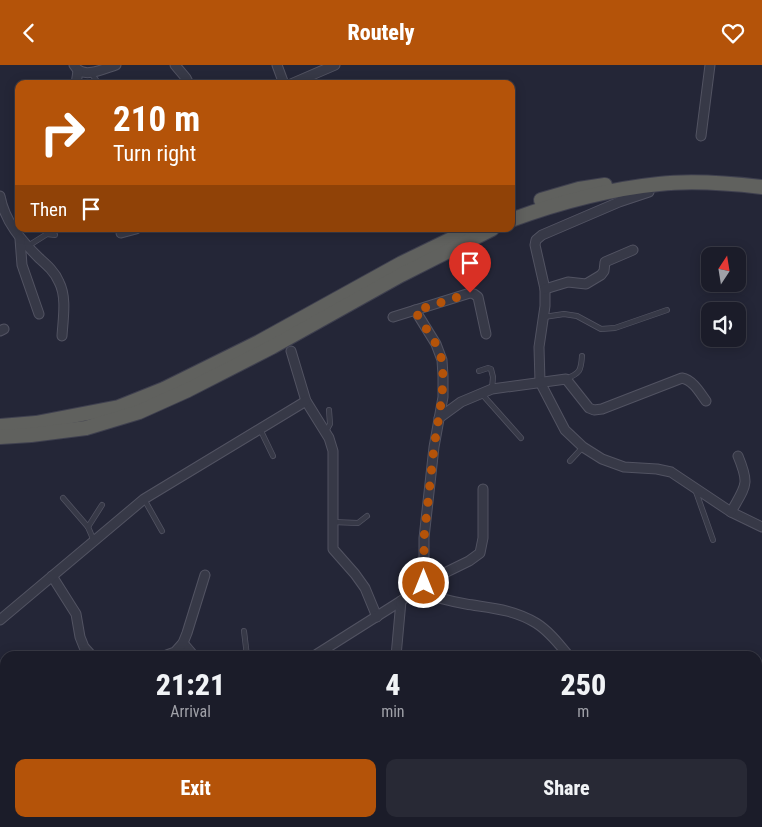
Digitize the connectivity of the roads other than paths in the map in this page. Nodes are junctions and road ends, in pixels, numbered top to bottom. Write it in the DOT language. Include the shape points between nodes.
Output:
graph roads {
  1 [pos="116,65"];
  2 [pos="175,65"];
  3 [pos="277,65"];
  4 [pos="335,65"];
  5 [pos="710,65"];
  6 [pos="76,68"];
  7 [pos="91,73"];
  8 [pos="96,80"];
  9 [pos="187,80"];
  10 [pos="283,80"];
  11 [pos="300,80"];
  12 [pos="701,136"];
  13 [pos="762,178"];
  14 [pos="762,187"];
  15 [pos="649,192"];
  16 [pos="0,196"];
  17 [pos="515,210"];
  18 [pos="515,219"];
  19 [pos="15,230"];
  20 [pos="16,232"];
  21 [pos="125,232"];
  22 [pos="466,232"];
  23 [pos="486,232"];
  24 [pos="121,233"];
  25 [pos="55,235"];
  26 [pos="20,239"];
  27 [pos="28,246"];
  28 [pos="633,250"];
  29 [pos="545,289"];
  30 [pos="667,310"];
  31 [pos="415,311"];
  32 [pos="39,314"];
  33 [pos="393,317"];
  34 [pos="544,317"];
  35 [pos="486,334"];
  36 [pos="62,336"];
  37 [pos="291,351"];
  38 [pos="582,356"];
  39 [pos="479,371"];
  40 [pos="566,379"];
  41 [pos="540,382"];
  42 [pos="492,389"];
  43 [pos="480,393"];
  44 [pos="306,401"];
  45 [pos="706,401"];
  46 [pos="329,410"];
  47 [pos="439,418"];
  48 [pos="0,426"];
  49 [pos="260,429"];
  50 [pos="325,433"];
  51 [pos="0,437"];
  52 [pos="521,438"];
  53 [pos="583,447"];
  54 [pos="273,456"];
  55 [pos="738,456"];
  56 [pos="570,461"];
  57 [pos="694,488"];
  58 [pos="483,489"];
  59 [pos="63,498"];
  60 [pos="144,499"];
  61 [pos="102,505"];
  62 [pos="731,512"];
  63 [pos="367,516"];
  64 [pos="332,522"];
  65 [pos="88,527"];
  66 [pos="762,527"];
  67 [pos="162,531"];
  68 [pos="713,540"];
  69 [pos="94,541"];
  70 [pos="205,575"];
  71 [pos="52,576"];
  72 [pos="424,583"];
  73 [pos="414,591"];
  74 [pos="401,601"];
  75 [pos="377,617"];
  76 [pos="0,620"];
  77 [pos="244,631"];
  78 [pos="183,643"];
  79 [pos="88,651"];
  80 [pos="176,651"];
  81 [pos="190,651"];
  82 [pos="246,651"];
  83 [pos="322,651"];
  84 [pos="396,651"];
  85 [pos="565,651"];
  1 -- 7 [label="street"];
  2 -- 9 [label="street"];
  3 -- 10 [label="street"];
  4 -- 11 [label="street"];
  5 -- 12 [label="street"];
  6 -- 7 [label="street" via="82,73"];
  7 -- 8 [label="lane"];
  13 -- 17 [label="highway" via="695,174 660,176 579,189"];
  14 -- 18 [label="highway" via="716,182 661,184 541,209"];
  15 -- 29 [label="street" via="619,202 536,240 537,260"];
  16 -- 19 [label="street" via="2,208"];
  20 -- 26 [label="street"];
  21 -- 24 [label="street"];
  22 -- 48 [label="highway" via="164,389 119,407"];
  23 -- 51 [label="highway" via="272,347 140,412 86,427"];
  25 -- 27 [label="lane" via="47,234"];
  26 -- 27 [label="street"];
  26 -- 32 [label="street" via="22,265"];
  27 -- 36 [label="street" via="60,283 64,299"];
  28 -- 29 [label="street" via="605,261 601,275 586,284 568,282"];
  29 -- 34 [label="street"];
  30 -- 34 [label="lane" via="615,328 600,329 576,316"];
  31 -- 33 [label="street"];
  31 -- 35 [label="street" via="474,294 478,297"];
  31 -- 47 [label="street" via="442,360"];
  34 -- 41 [label="street" via="539,347"];
  37 -- 44 [label="street"];
  38 -- 40 [label="lane" via="580,371"];
  39 -- 42 [label="lane" via="491,369"];
  40 -- 41 [label="street"];
  40 -- 45 [label="street" via="588,408 594,410 682,378 692,383"];
  41 -- 42 [label="street"];
  41 -- 53 [label="street" via="565,430"];
  42 -- 43 [label="street"];
  43 -- 47 [label="street"];
  43 -- 52 [label="lane"];
  44 -- 49 [label="street"];
  44 -- 50 [label="street"];
  46 -- 50 [label="lane" via="330,424"];
  47 -- 72 [label="street" via="425,529"];
  49 -- 54 [label="lane"];
  49 -- 60 [label="street"];
  50 -- 64 [label="street" via="333,451"];
  53 -- 56 [label="lane"];
  53 -- 57 [label="street" via="624,467 671,472"];
  55 -- 62 [label="street" via="746,473 746,483"];
  57 -- 62 [label="street"];
  57 -- 68 [label="lane"];
  58 -- 72 [label="street" via="480,553"];
  59 -- 65 [label="lane"];
  60 -- 67 [label="lane"];
  60 -- 69 [label="street"];
  61 -- 65 [label="lane"];
  62 -- 66 [label="street"];
  63 -- 64 [label="lane" via="358,523"];
  64 -- 75 [label="street" via="333,549 365,588"];
  65 -- 69 [label="lane"];
  69 -- 71 [label="street"];
  70 -- 78 [label="street"];
  71 -- 76 [label="street"];
  71 -- 79 [label="street" via="76,614 80,637"];
  72 -- 73 [label="street"];
  73 -- 74 [label="street"];
  73 -- 85 [label="street" via="513,612 536,623"];
  74 -- 75 [label="street"];
  74 -- 84 [label="street"];
  75 -- 83 [label="street"];
  77 -- 82 [label="lane"];
  78 -- 80 [label="street"];
  78 -- 81 [label="street"];
}
